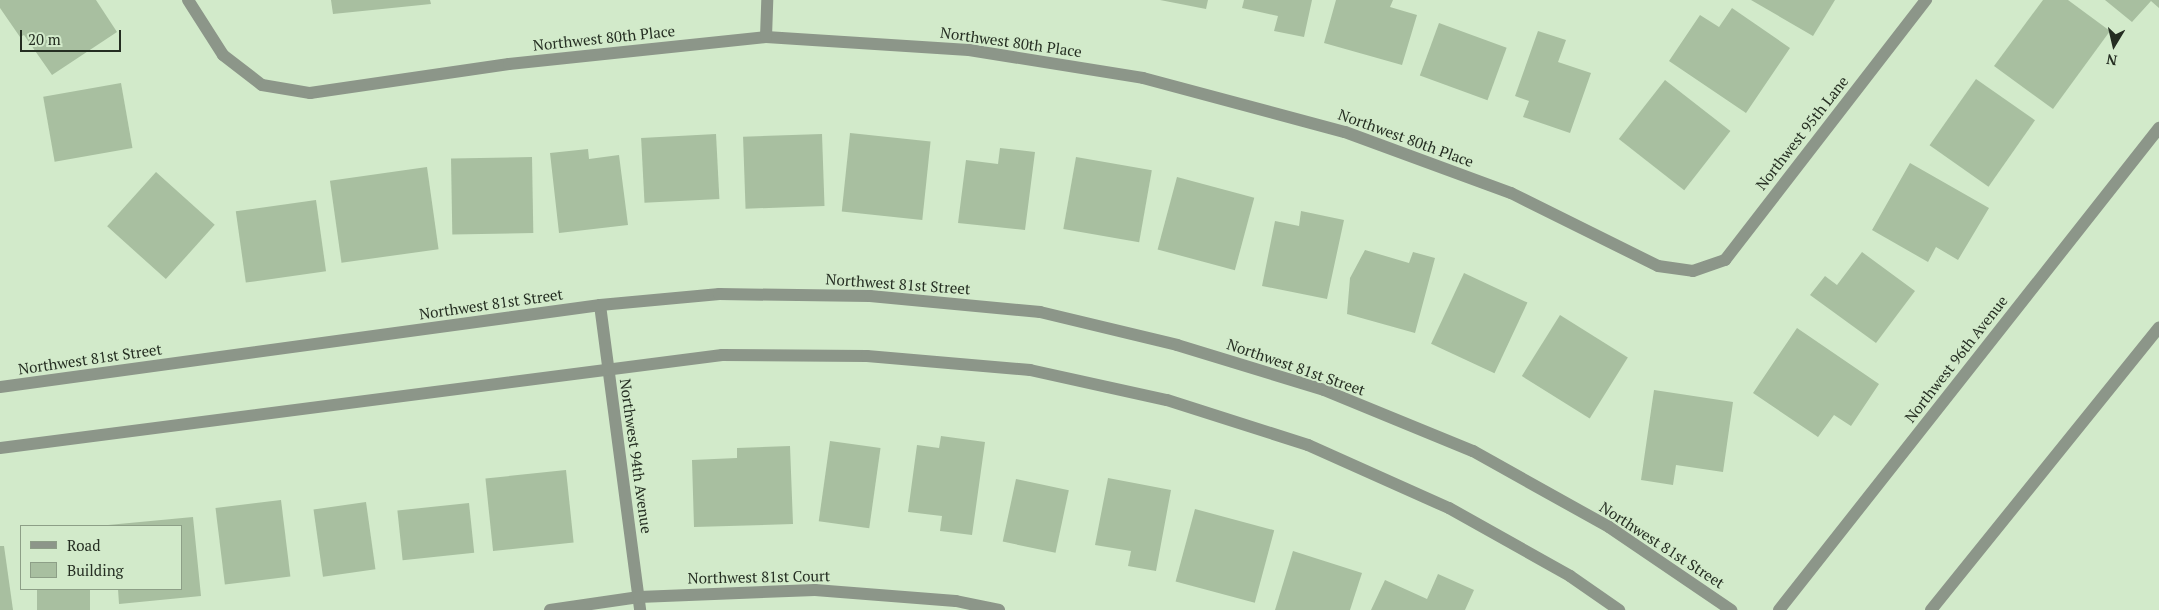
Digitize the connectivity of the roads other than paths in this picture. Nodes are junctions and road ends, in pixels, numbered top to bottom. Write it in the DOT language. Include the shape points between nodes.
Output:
graph roads {
  1 [pos="188,0"];
  2 [pos="767,0"];
  3 [pos="1926,0"];
  4 [pos="766,37"];
  5 [pos="2159,128"];
  6 [pos="1693,271"];
  7 [pos="600,305"];
  8 [pos="2159,327"];
  9 [pos="608,367"];
  10 [pos="0,387"];
  11 [pos="0,448"];
  12 [pos="640,604"];
  13 [pos="550,610"];
  14 [pos="999,610"];
  15 [pos="1619,610"];
  16 [pos="1731,610"];
  17 [pos="1779,610"];
  18 [pos="1931,610"];
  1 -- 4 [label="street, Northwest 80th Place" via="223,55 262,85 310,93 509,64"];
  2 -- 4 [label="street"];
  3 -- 6 [label="street, Northwest 95th Lane" via="1725,260"];
  4 -- 6 [label="street, Northwest 80th Place" via="969,50 1143,78 1345,132 1511,193 1658,266"];
  5 -- 17 [label="street, Northwest 96th Avenue"];
  7 -- 9 [label="street, Northwest 94th Avenue"];
  7 -- 10 [label="street, Northwest 81st Street"];
  7 -- 16 [label="street, Northwest 81st Street" via="719,294 870,296 1040,312 1177,345 1324,390 1473,452 1608,527"];
  8 -- 18 [label="street"];
  9 -- 11 [label="street"];
  9 -- 12 [label="street, Northwest 94th Avenue"];
  9 -- 15 [label="street" via="722,355 868,356 1030,370 1167,400 1308,445 1449,508 1570,576"];
  12 -- 13 [label="street, Northwest 81st Court"];
  12 -- 14 [label="street, Northwest 81st Court" via="815,590 956,601"];
}
